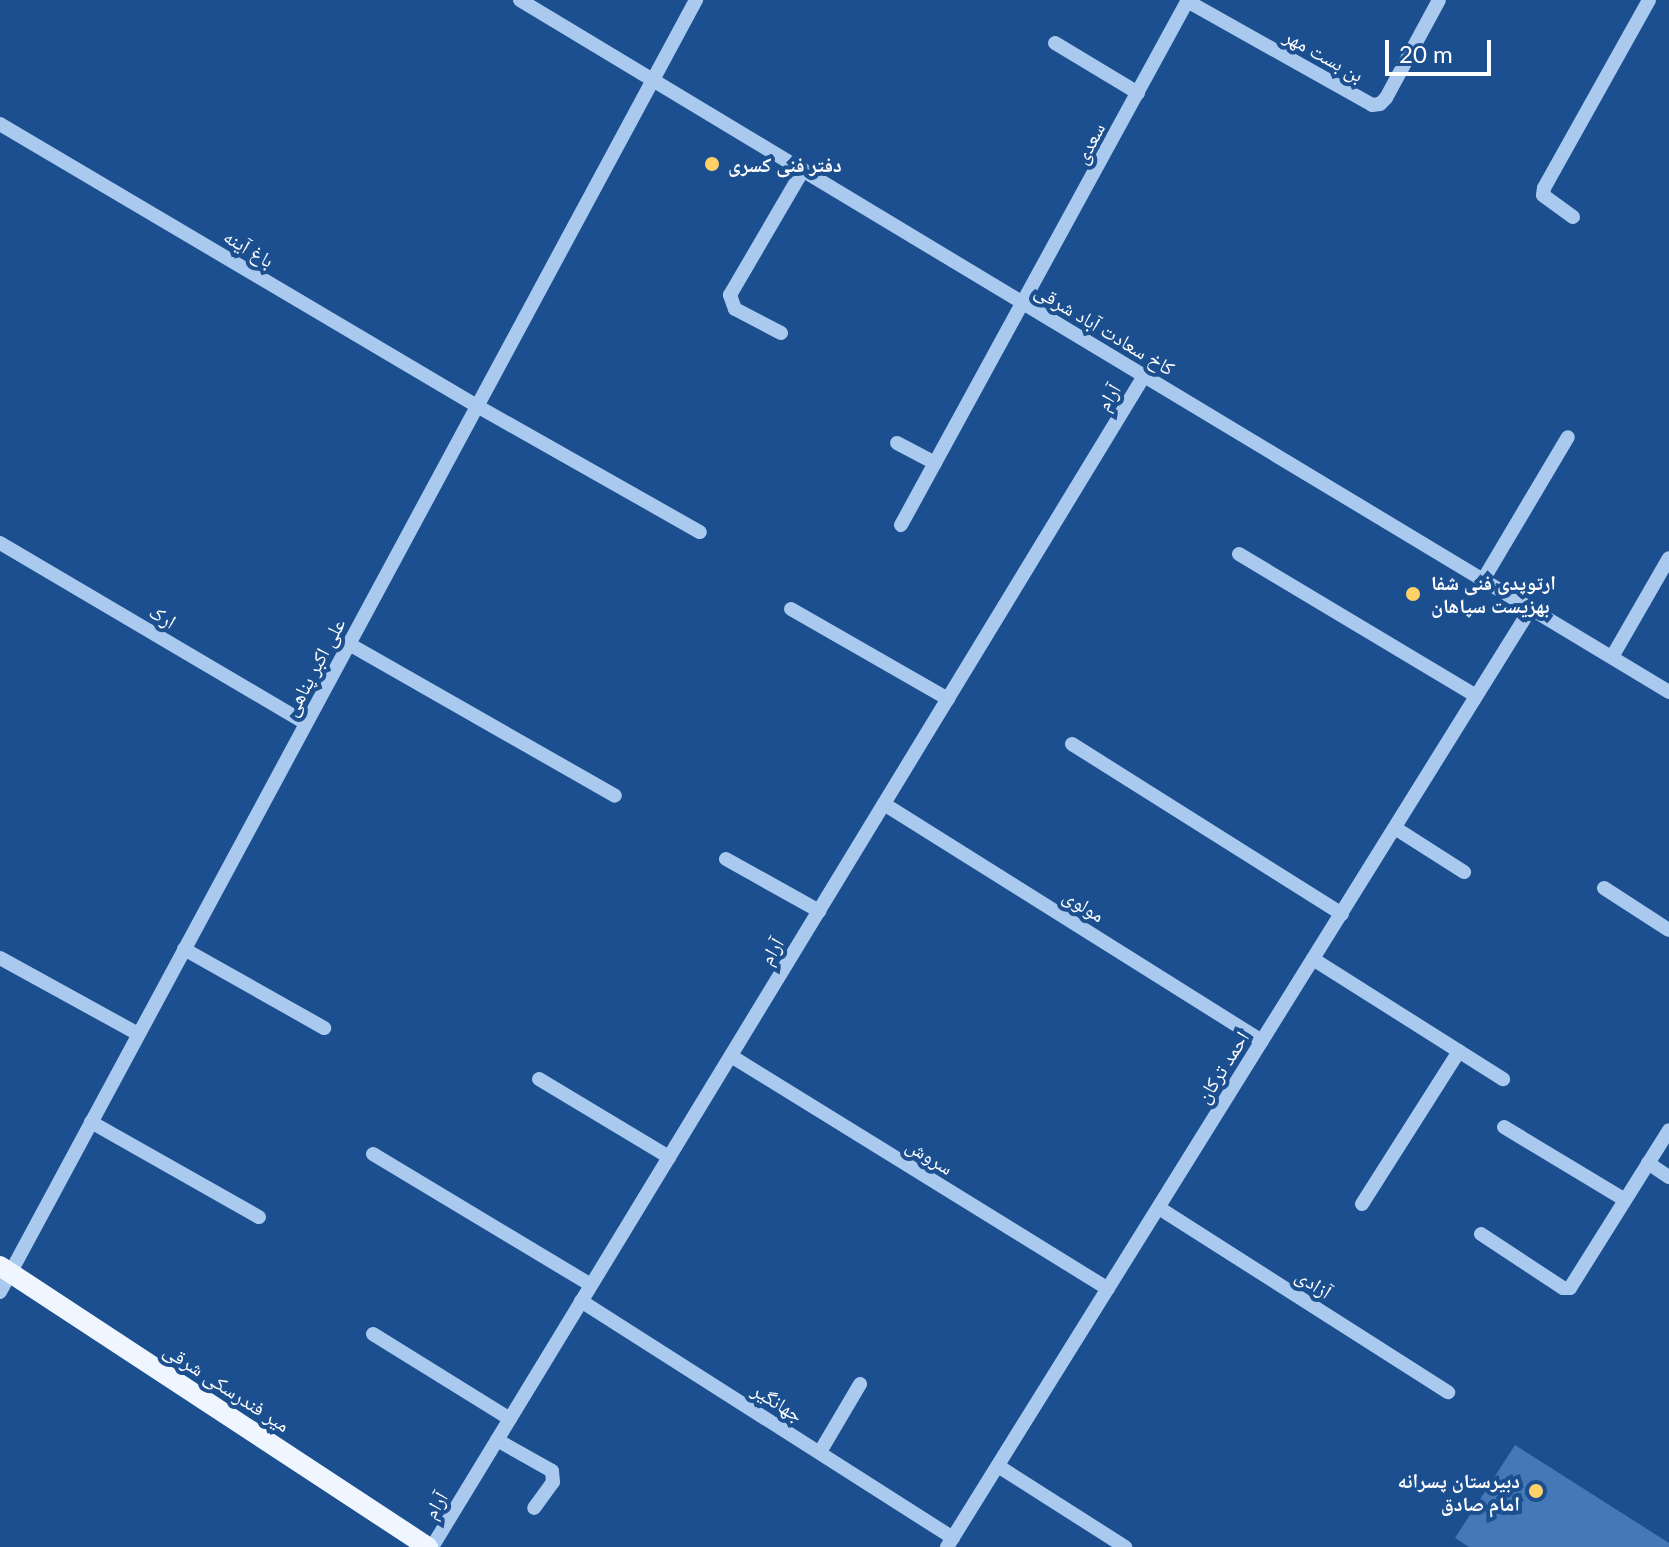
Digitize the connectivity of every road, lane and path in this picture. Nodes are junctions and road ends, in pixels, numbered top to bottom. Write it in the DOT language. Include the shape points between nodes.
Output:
graph roads {
  1 [pos="520,0"];
  2 [pos="696,0"];
  3 [pos="1187,0"];
  4 [pos="1439,0"];
  5 [pos="1649,0"];
  6 [pos="1055,43"];
  7 [pos="653,80"];
  8 [pos="1138,93"];
  9 [pos="0,124"];
  10 [pos="803,170"];
  11 [pos="1573,217"];
  12 [pos="1025,304"];
  13 [pos="781,333"];
  14 [pos="1144,376"];
  15 [pos="477,406"];
  16 [pos="1568,437"];
  17 [pos="897,443"];
  18 [pos="935,463"];
  19 [pos="901,525"];
  20 [pos="700,532"];
  21 [pos="0,543"];
  22 [pos="1239,554"];
  23 [pos="1669,558"];
  24 [pos="1483,580"];
  25 [pos="1531,608"];
  26 [pos="791,609"];
  27 [pos="349,644"];
  28 [pos="1612,657"];
  29 [pos="1669,692"];
  30 [pos="1476,696"];
  31 [pos="948,699"];
  32 [pos="306,723"];
  33 [pos="1072,744"];
  34 [pos="615,796"];
  35 [pos="884,804"];
  36 [pos="1395,828"];
  37 [pos="726,859"];
  38 [pos="1464,872"];
  39 [pos="1604,888"];
  40 [pos="819,911"];
  41 [pos="1342,914"];
  42 [pos="1669,930"];
  43 [pos="184,949"];
  44 [pos="0,958"];
  45 [pos="1313,959"];
  46 [pos="324,1028"];
  47 [pos="138,1034"];
  48 [pos="1262,1041"];
  49 [pos="1459,1051"];
  50 [pos="731,1056"];
  51 [pos="539,1079"];
  52 [pos="1503,1079"];
  53 [pos="91,1122"];
  54 [pos="1504,1127"];
  55 [pos="1669,1130"];
  56 [pos="373,1154"];
  57 [pos="669,1157"];
  58 [pos="1648,1163"];
  59 [pos="1669,1177"];
  60 [pos="1625,1200"];
  61 [pos="1362,1204"];
  62 [pos="1159,1208"];
  63 [pos="259,1217"];
  64 [pos="1481,1234"];
  65 [pos="5,1270"];
  66 [pos="591,1285"];
  67 [pos="1108,1289"];
  68 [pos="0,1292"];
  69 [pos="581,1301"];
  70 [pos="373,1334"];
  71 [pos="860,1384"];
  72 [pos="1448,1392"];
  73 [pos="510,1419"];
  74 [pos="497,1440"];
  75 [pos="820,1452"];
  76 [pos="998,1466"];
  77 [pos="534,1508"];
  78 [pos="950,1542"];
  79 [pos="427,1546"];
  80 [pos="1125,1547"];
  1 -- 7 [label="street, کاخ سعادت آباد شرقی"];
  2 -- 7 [label="street, علی اکبر پناهی"];
  3 -- 4 [label="street, بن بست مهر" via="1372,105 1386,98"];
  3 -- 8 [label="street, سعدی"];
  5 -- 11 [label="street" via="1544,188 1543,195"];
  6 -- 8 [label="street"];
  7 -- 10 [label="street, کاخ سعادت آباد شرقی"];
  7 -- 15 [label="street, علی اکبر پناهی"];
  8 -- 12 [label="street, سعدی"];
  9 -- 15 [label="street, باغ آینه"];
  10 -- 12 [label="street, کاخ سعادت آباد شرقی"];
  10 -- 13 [label="street" via="730,295 735,309"];
  12 -- 14 [label="street, کاخ سعادت آباد شرقی"];
  12 -- 18 [label="street, سعدی"];
  14 -- 24 [label="street, کاخ سعادت آباد شرقی"];
  14 -- 31 [label="street, آرام"];
  15 -- 20 [label="street, باغ آینه"];
  15 -- 27 [label="street, علی اکبر پناهی"];
  16 -- 24 [label="street"];
  17 -- 18 [label="street"];
  18 -- 19 [label="street, سعدی"];
  21 -- 32 [label="street, ارک"];
  22 -- 30 [label="street"];
  23 -- 28 [label="street"];
  24 -- 25 [label="street, کاخ سعادت آباد شرقی"];
  25 -- 28 [label="street, کاخ سعادت آباد شرقی"];
  25 -- 30 [label="street, احمد ترکان"];
  26 -- 31 [label="street"];
  27 -- 32 [label="street, علی اکبر پناهی"];
  27 -- 34 [label="street"];
  28 -- 29 [label="street, کاخ سعادت آباد شرقی"];
  30 -- 36 [label="street, احمد ترکان"];
  31 -- 35 [label="street, آرام"];
  32 -- 43 [label="street, علی اکبر پناهی"];
  33 -- 41 [label="street"];
  35 -- 40 [label="street, آرام"];
  35 -- 48 [label="street, مولوی"];
  36 -- 38 [label="street"];
  36 -- 41 [label="street, احمد ترکان"];
  37 -- 40 [label="street"];
  39 -- 42 [label="street"];
  40 -- 50 [label="street, آرام"];
  41 -- 45 [label="street, احمد ترکان"];
  43 -- 46 [label="street"];
  43 -- 47 [label="street, علی اکبر پناهی"];
  44 -- 47 [label="street"];
  45 -- 48 [label="street, احمد ترکان"];
  45 -- 49 [label="street"];
  47 -- 53 [label="street, علی اکبر پناهی"];
  48 -- 62 [label="street, احمد ترکان"];
  49 -- 52 [label="street"];
  49 -- 61 [label="street"];
  50 -- 57 [label="street, آرام"];
  50 -- 67 [label="street, سروش"];
  51 -- 57 [label="street"];
  53 -- 63 [label="street"];
  53 -- 65 [label="street, علی اکبر پناهی"];
  54 -- 60 [label="street"];
  55 -- 58 [label="street"];
  56 -- 66 [label="street"];
  57 -- 66 [label="street, آرام"];
  58 -- 59 [label="street"];
  58 -- 60 [label="street"];
  60 -- 64 [label="street" via="1570,1288"];
  62 -- 67 [label="street, احمد ترکان"];
  62 -- 72 [label="street, آزادی"];
  65 -- 68 [label="street, علی اکبر پناهی"];
  65 -- 79 [label="main road, میر فندرسکی شرقی"];
  66 -- 69 [label="street, آرام"];
  67 -- 76 [label="street, احمد ترکان"];
  69 -- 73 [label="street, آرام"];
  69 -- 75 [label="street, جهانگیر"];
  70 -- 73 [label="street"];
  71 -- 75 [label="street"];
  73 -- 74 [label="street, آرام"];
  74 -- 77 [label="street" via="552,1471 553,1482"];
  74 -- 79 [label="street, آرام"];
  75 -- 78 [label="street, جهانگیر"];
  76 -- 78 [label="street, احمد ترکان"];
  76 -- 80 [label="street"];
}
